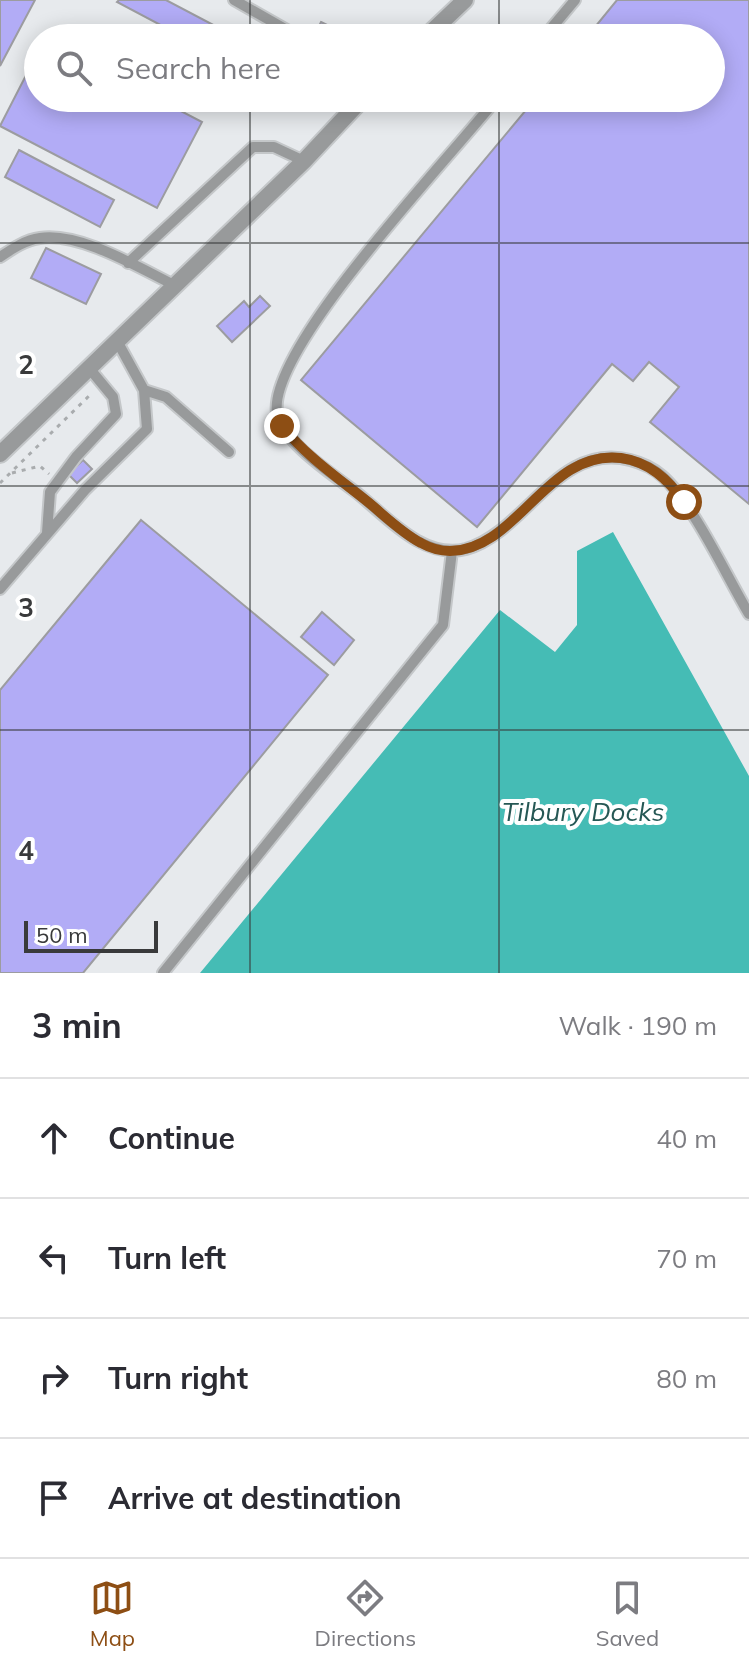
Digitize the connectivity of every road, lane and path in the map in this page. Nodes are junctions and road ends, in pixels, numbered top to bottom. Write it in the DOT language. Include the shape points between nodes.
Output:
graph roads {
  1 [pos="234,0"];
  2 [pos="465,0"];
  3 [pos="575,0"];
  4 [pos="276,24"];
  5 [pos="440,24"];
  6 [pos="555,24"];
  7 [pos="350,112"];
  8 [pos="485,112"];
  9 [pos="304,161"];
  10 [pos="0,257"];
  11 [pos="128,263"];
  12 [pos="176,286"];
  13 [pos="117,341"];
  14 [pos="89,368"];
  15 [pos="102,383"];
  16 [pos="144,390"];
  17 [pos="229,452"];
  18 [pos="0,454"];
  19 [pos="0,483"];
  20 [pos="47,533"];
  21 [pos="452,551"];
  22 [pos="0,589"];
  23 [pos="749,614"];
  24 [pos="163,973"];
  1 -- 4 [label="lane"];
  2 -- 5 [label="street"];
  3 -- 6 [label="lane"];
  7 -- 9 [label="street"];
  8 -- 21 [label="lane" via="335,290 278,397 282,426 303,450 414,539"];
  9 -- 11 [label="lane" via="274,147 253,147"];
  9 -- 12 [label="street"];
  10 -- 11 [label="lane" via="39,238 66,239"];
  11 -- 12 [label="lane"];
  12 -- 13 [label="street"];
  13 -- 14 [label="street"];
  13 -- 16 [label="lane"];
  14 -- 15 [label="lane"];
  14 -- 18 [label="street"];
  15 -- 19 [label="path"];
  15 -- 20 [label="lane" via="113,397 116,414 50,492"];
  16 -- 17 [label="lane" via="166,397"];
  16 -- 20 [label="lane" via="147,429"];
  20 -- 22 [label="lane"];
  21 -- 23 [label="lane" via="495,534 571,469 601,458 627,459 655,470 675,489"];
  21 -- 24 [label="lane" via="443,625"];
}
